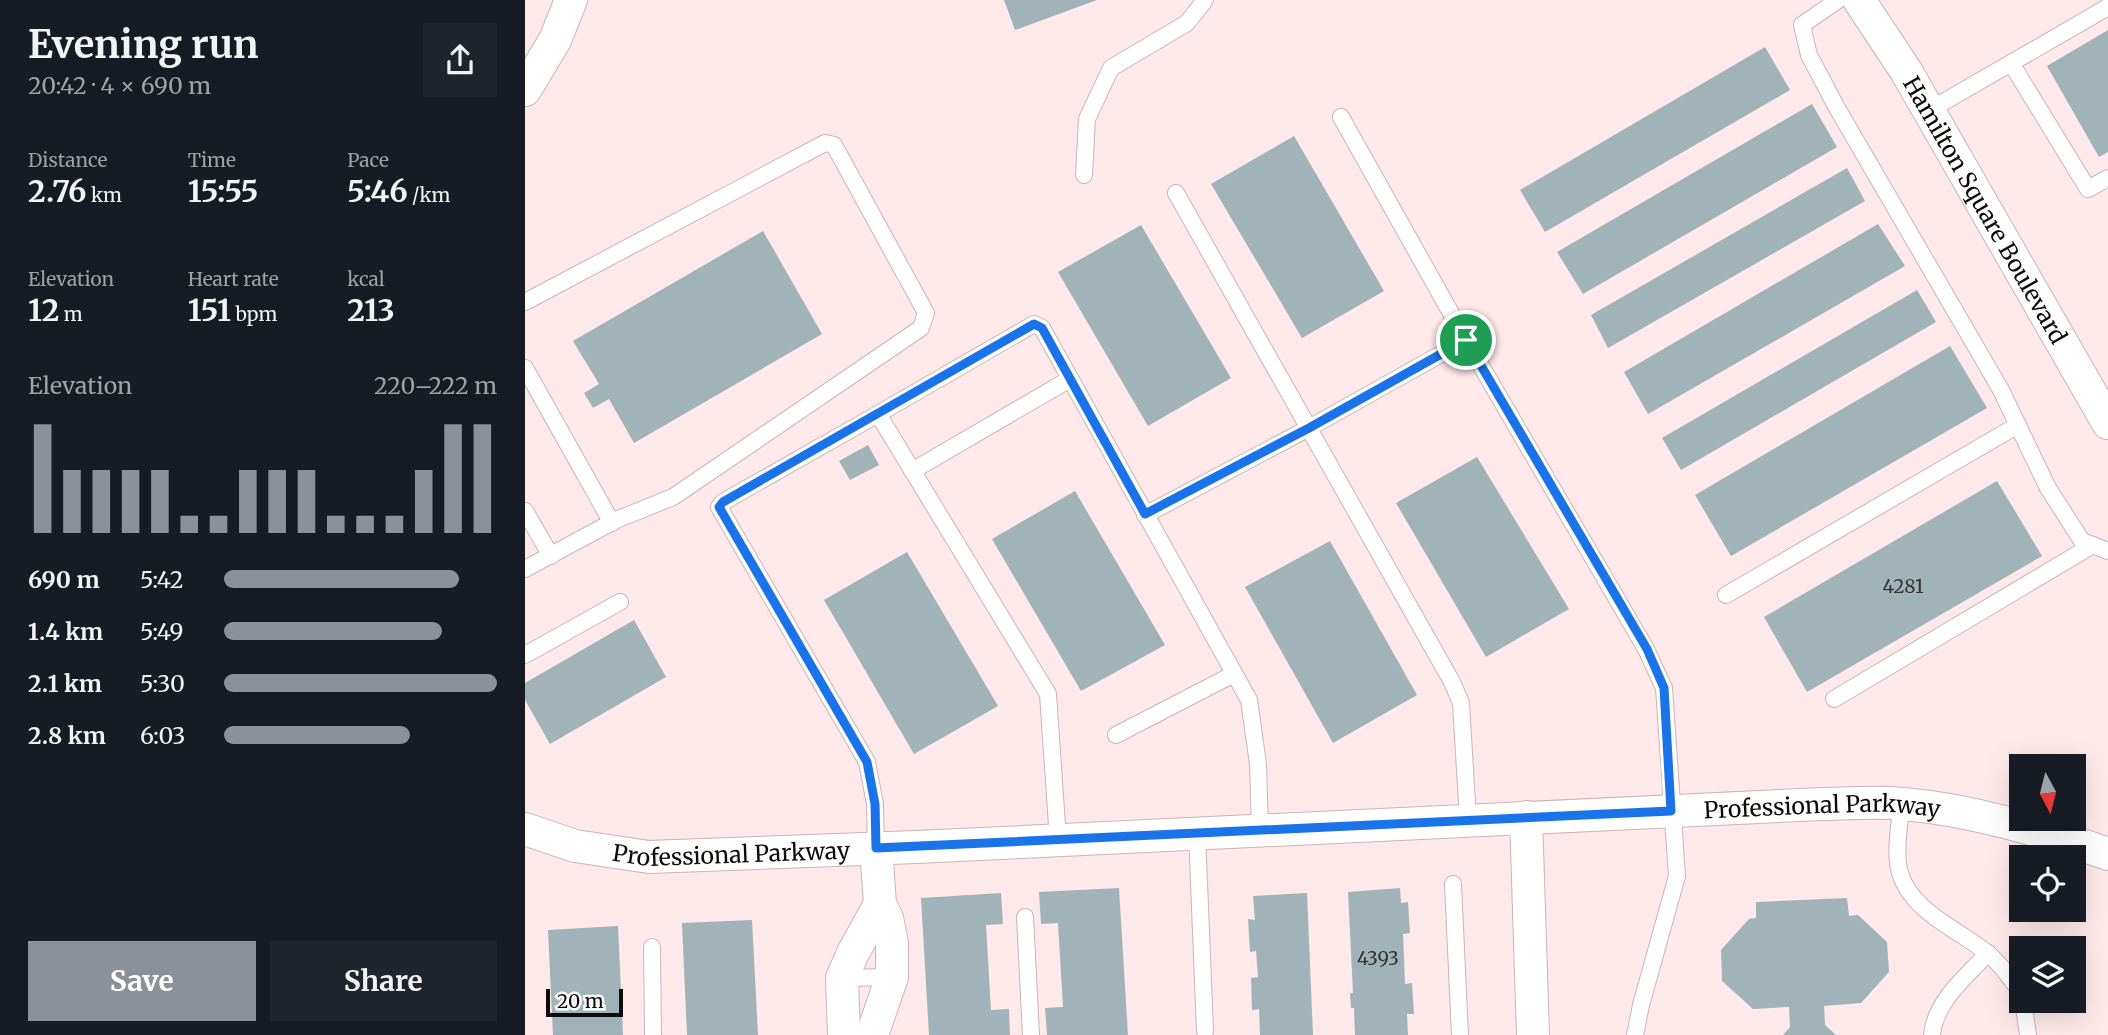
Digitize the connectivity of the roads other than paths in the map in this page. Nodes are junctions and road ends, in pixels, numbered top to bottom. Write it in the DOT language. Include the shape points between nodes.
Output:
graph roads {
  1 [pos="571,0"];
  2 [pos="1205,0"];
  3 [pos="1838,0"];
  4 [pos="1860,0"];
  5 [pos="2108,8"];
  6 [pos="2011,63"];
  7 [pos="531,71"];
  8 [pos="1928,111"];
  9 [pos="1341,117"];
  10 [pos="1084,175"];
  11 [pos="2108,177"];
  12 [pos="1176,193"];
  13 [pos="525,302"];
  14 [pos="1466,340"];
  15 [pos="525,368"];
  16 [pos="1070,379"];
  17 [pos="878,414"];
  18 [pos="2108,423"];
  19 [pos="2018,425"];
  20 [pos="1309,428"];
  21 [pos="912,471"];
  22 [pos="525,511"];
  23 [pos="1145,514"];
  24 [pos="612,523"];
  25 [pos="2101,548"];
  26 [pos="551,556"];
  27 [pos="525,569"];
  28 [pos="1726,595"];
  29 [pos="620,602"];
  30 [pos="525,655"];
  31 [pos="1234,674"];
  32 [pos="1835,698"];
  33 [pos="1116,735"];
  34 [pos="1901,803"];
  35 [pos="1671,811"];
  36 [pos="1526,817"];
  37 [pos="1468,820"];
  38 [pos="525,830"];
  39 [pos="1259,830"];
  40 [pos="1197,833"];
  41 [pos="1058,840"];
  42 [pos="876,848"];
  43 [pos="2108,854"];
  44 [pos="1453,884"];
  45 [pos="880,904"];
  46 [pos="1025,917"];
  47 [pos="652,947"];
  48 [pos="1989,953"];
  49 [pos="892,977"];
  50 [pos="2009,977"];
  51 [pos="842,978"];
  52 [pos="2025,1013"];
  53 [pos="1205,1031"];
  54 [pos="653,1035"];
  55 [pos="844,1035"];
  56 [pos="872,1035"];
  57 [pos="1031,1035"];
  58 [pos="1459,1035"];
  59 [pos="1533,1035"];
  60 [pos="1635,1035"];
  61 [pos="1932,1035"];
  62 [pos="2028,1035"];
  1 -- 7 [label="street"];
  2 -- 10 [label="lane" via="1187,23 1111,68 1087,119"];
  3 -- 19 [label="lane" via="1802,24 1809,55"];
  4 -- 8 [label="street, Hamilton Square Boulevard"];
  5 -- 6 [label="lane"];
  6 -- 8 [label="lane"];
  6 -- 11 [label="lane" via="2088,188"];
  8 -- 18 [label="street, Hamilton Square Boulevard"];
  9 -- 14 [label="lane"];
  12 -- 20 [label="lane"];
  13 -- 24 [label="lane" via="825,143 835,145 926,313 921,328 673,497"];
  14 -- 20 [label="lane"];
  14 -- 35 [label="lane" via="1647,649 1664,688"];
  15 -- 24 [label="lane"];
  16 -- 17 [label="lane" via="1042,328 1034,324"];
  16 -- 21 [label="lane"];
  16 -- 23 [label="lane"];
  17 -- 21 [label="lane"];
  17 -- 42 [label="lane" via="719,507 867,762 875,804"];
  19 -- 25 [label="lane" via="2048,488 2083,541"];
  19 -- 28 [label="lane"];
  20 -- 23 [label="lane"];
  20 -- 37 [label="lane" via="1461,702"];
  21 -- 41 [label="lane" via="1048,694"];
  22 -- 26 [label="lane"];
  23 -- 31 [label="lane"];
  24 -- 26 [label="lane"];
  25 -- 32 [label="lane"];
  26 -- 27 [label="lane"];
  29 -- 30 [label="lane"];
  31 -- 33 [label="lane"];
  31 -- 39 [label="lane" via="1249,701 1258,764"];
  34 -- 35 [label="street, Professional Parkway"];
  34 -- 43 [label="street, Professional Parkway" via="1990,818"];
  34 -- 48 [label="lane" via="1899,870 1905,888 1949,927"];
  35 -- 36 [label="street, Professional Parkway"];
  35 -- 60 [label="lane" via="1677,876"];
  36 -- 37 [label="street, Professional Parkway"];
  36 -- 59 [label="street"];
  37 -- 39 [label="street, Professional Parkway"];
  38 -- 42 [label="street, Professional Parkway" via="575,846 649,856"];
  39 -- 40 [label="street, Professional Parkway"];
  40 -- 41 [label="street, Professional Parkway"];
  40 -- 53 [label="lane"];
  41 -- 42 [label="street, Professional Parkway"];
  42 -- 45 [label="street"];
  44 -- 58 [label="lane"];
  45 -- 49 [label="street" via="892,943"];
  45 -- 51 [label="street"];
  46 -- 57 [label="lane"];
  47 -- 54 [label="lane"];
  48 -- 50 [label="lane"];
  48 -- 61 [label="lane" via="1950,994 1933,1021"];
  49 -- 51 [label="lane"];
  49 -- 56 [label="street"];
  51 -- 55 [label="street"];
  52 -- 62 [label="lane"];
}
